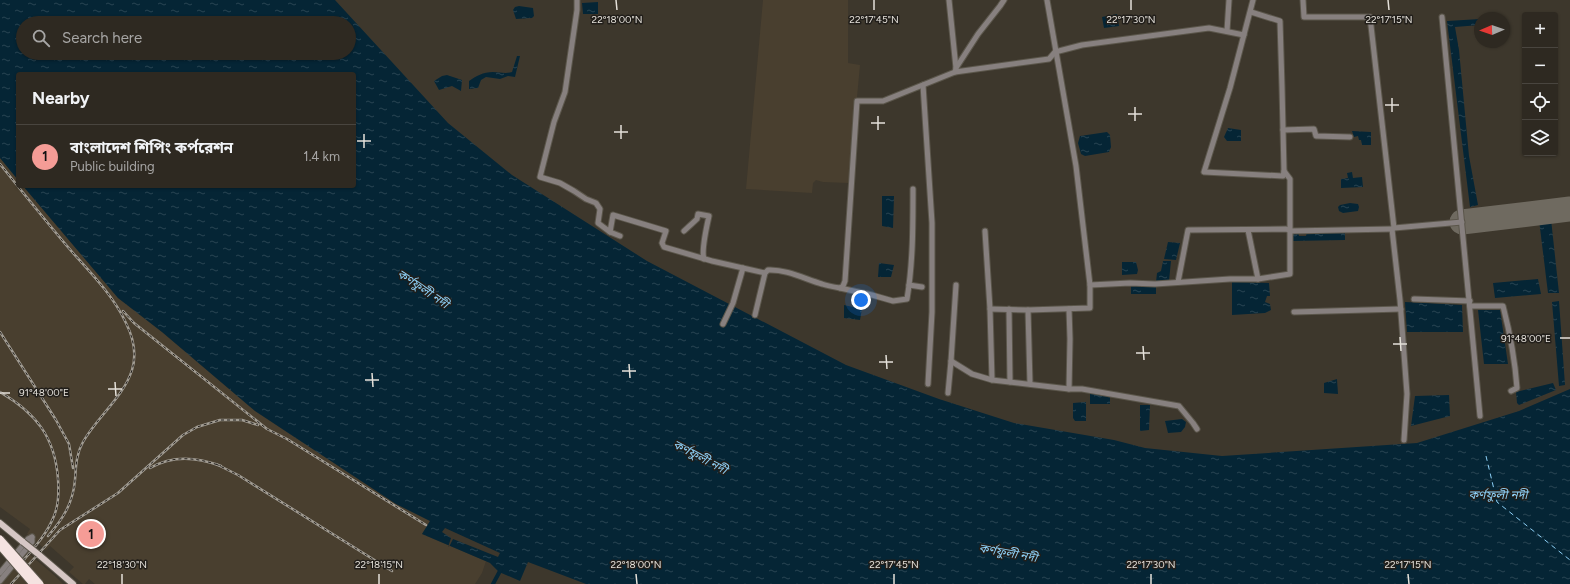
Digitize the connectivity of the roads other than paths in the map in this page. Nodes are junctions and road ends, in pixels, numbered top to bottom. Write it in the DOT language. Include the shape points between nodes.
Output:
graph roads {
  1 [pos="577,0"];
  2 [pos="949,0"];
  3 [pos="1004,0"];
  4 [pos="1047,0"];
  5 [pos="1229,0"];
  6 [pos="1253,0"];
  7 [pos="1303,0"];
  8 [pos="1251,12"];
  9 [pos="1442,17"];
  10 [pos="1227,31"];
  11 [pos="1244,35"];
  12 [pos="1055,52"];
  13 [pos="955,70"];
  14 [pos="923,85"];
  15 [pos="1283,130"];
  16 [pos="1350,137"];
  17 [pos="1284,171"];
  18 [pos="913,189"];
  19 [pos="1462,222"];
  20 [pos="1393,228"];
  21 [pos="1248,230"];
  22 [pos="684,231"];
  23 [pos="985,231"];
  24 [pos="1291,231"];
  25 [pos="610,232"];
  26 [pos="620,236"];
  27 [pos="704,258"];
  28 [pos="743,268"];
  29 [pos="765,273"];
  30 [pos="1258,279"];
  31 [pos="1178,282"];
  32 [pos="956,285"];
  33 [pos="1090,285"];
  34 [pos="909,286"];
  35 [pos="840,288"];
  36 [pos="922,288"];
  37 [pos="1414,300"];
  38 [pos="1470,303"];
  39 [pos="990,309"];
  40 [pos="1069,309"];
  41 [pos="1401,309"];
  42 [pos="1009,310"];
  43 [pos="1028,310"];
  44 [pos="1294,312"];
  45 [pos="755,315"];
  46 [pos="723,324"];
  47 [pos="951,361"];
  48 [pos="992,380"];
  49 [pos="1010,382"];
  50 [pos="928,384"];
  51 [pos="1030,384"];
  52 [pos="1068,389"];
  53 [pos="1511,391"];
  54 [pos="948,393"];
  55 [pos="1480,416"];
  56 [pos="1197,429"];
  57 [pos="1404,440"];
  58 [pos="0,523"];
  59 [pos="0,539"];
  60 [pos="0,546"];
  61 [pos="0,573"];
  62 [pos="0,581"];
  63 [pos="33,584"];
  64 [pos="40,584"];
  65 [pos="73,584"];
  1 -- 25 [label="street" via="565,92 554,122 540,177 560,183 596,203 600,209 598,223"];
  2 -- 13 [label="street"];
  3 -- 13 [label="street"];
  4 -- 12 [label="street"];
  5 -- 10 [label="street"];
  6 -- 8 [label="street"];
  7 -- 20 [label="street" via="1304,17 1370,17"];
  8 -- 11 [label="street"];
  8 -- 15 [label="street" via="1280,21"];
  9 -- 19 [label="street"];
  10 -- 11 [label="street"];
  10 -- 12 [label="street" via="1209,28 1082,45"];
  11 -- 17 [label="street" via="1204,172 1283,176"];
  12 -- 13 [label="street" via="1049,59"];
  12 -- 33 [label="street" via="1076,166"];
  13 -- 14 [label="street"];
  14 -- 35 [label="street" via="883,101 857,100 846,277 844,285"];
  14 -- 50 [label="street" via="932,223 932,312"];
  15 -- 16 [label="street" via="1314,129 1316,136"];
  15 -- 17 [label="street"];
  17 -- 24 [label="street" via="1290,179"];
  18 -- 34 [label="street" via="913,238"];
  19 -- 20 [label="street"];
  19 -- 38 [label="street"];
  20 -- 24 [label="street"];
  20 -- 41 [label="street"];
  21 -- 24 [label="street"];
  21 -- 30 [label="street"];
  21 -- 31 [label="street" via="1188,230"];
  22 -- 27 [label="street" via="697,219 698,214 709,216 704,240"];
  23 -- 39 [label="street"];
  24 -- 30 [label="street" via="1290,274"];
  25 -- 26 [label="street"];
  25 -- 27 [label="street" via="613,215 666,231 662,243 664,247"];
  27 -- 28 [label="street"];
  28 -- 29 [label="street"];
  28 -- 46 [label="street"];
  29 -- 35 [label="street" via="776,270"];
  29 -- 45 [label="street"];
  30 -- 31 [label="street"];
  31 -- 33 [label="street"];
  32 -- 47 [label="street"];
  33 -- 40 [label="street" via="1090,308"];
  34 -- 35 [label="street" via="907,299 893,301"];
  34 -- 36 [label="street"];
  37 -- 38 [label="street"];
  38 -- 53 [label="street" via="1503,306 1512,339 1516,370 1517,388"];
  38 -- 55 [label="street"];
  39 -- 42 [label="street"];
  39 -- 48 [label="street"];
  40 -- 43 [label="street"];
  40 -- 52 [label="street"];
  41 -- 44 [label="street"];
  41 -- 57 [label="street" via="1406,394"];
  42 -- 43 [label="street"];
  42 -- 49 [label="street"];
  43 -- 51 [label="street"];
  47 -- 48 [label="street" via="972,374"];
  47 -- 54 [label="street"];
  48 -- 49 [label="street"];
  49 -- 51 [label="street"];
  51 -- 52 [label="street"];
  52 -- 56 [label="street" via="1082,389 1179,406"];
  58 -- 65 [label="main road, bridge"];
  59 -- 64 [label="highway, bridge"];
  60 -- 63 [label="highway, bridge"];
  61 -- 62 [label="street" via="28,539 32,538 32,542"];
}
